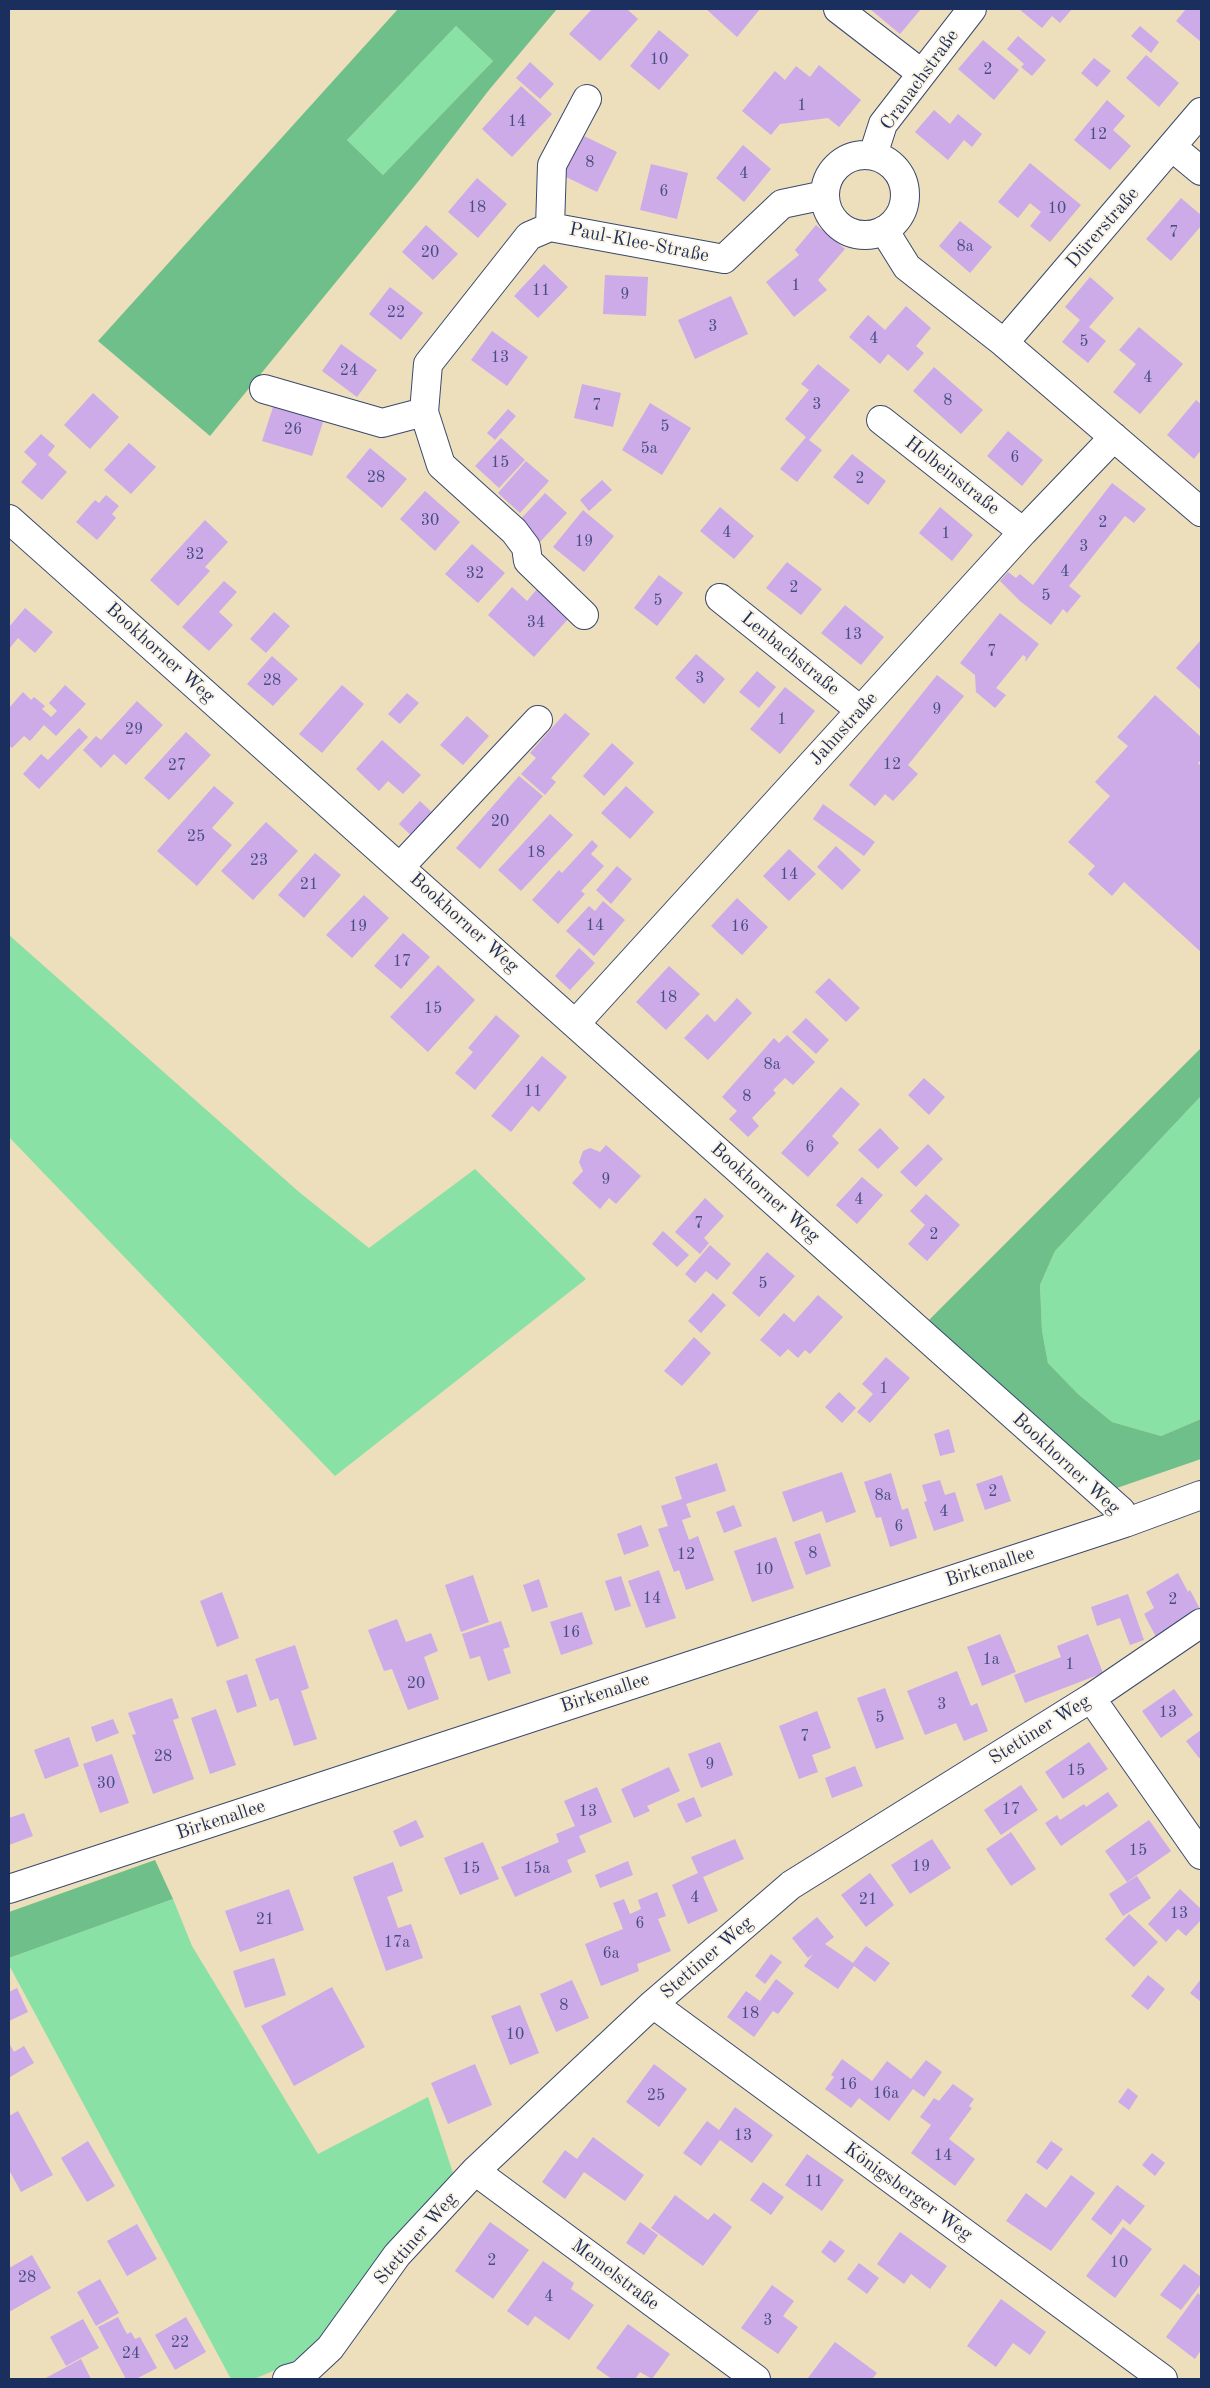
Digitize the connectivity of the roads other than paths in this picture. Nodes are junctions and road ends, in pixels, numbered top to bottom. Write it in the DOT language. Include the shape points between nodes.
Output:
graph roads {
  1 [pos="838,9"];
  2 [pos="972,9"];
  3 [pos="921,73"];
  4 [pos="587,99"];
  5 [pos="1201,112"];
  6 [pos="1172,147"];
  7 [pos="873,155"];
  8 [pos="1201,171"];
  9 [pos="825,195"];
  10 [pos="550,227"];
  11 [pos="884,230"];
  12 [pos="1004,343"];
  13 [pos="264,389"];
  14 [pos="424,412"];
  15 [pos="881,420"];
  16 [pos="1114,437"];
  17 [pos="1201,512"];
  18 [pos="9,519"];
  19 [pos="1023,532"];
  20 [pos="720,598"];
  21 [pos="584,615"];
  22 [pos="860,710"];
  23 [pos="538,720"];
  24 [pos="400,866"];
  25 [pos="576,1023"];
  26 [pos="1201,1495"];
  27 [pos="1125,1522"];
  28 [pos="1201,1623"];
  29 [pos="1091,1698"];
  30 [pos="1201,1855"];
  31 [pos="9,1889"];
  32 [pos="653,2004"];
  33 [pos="475,2171"];
  34 [pos="1156,2377"];
  35 [pos="287,2379"];
  36 [pos="756,2379"];
  1 -- 3 [label="street"];
  2 -- 3 [label="street, Cranachstraße"];
  3 -- 7 [label="street, Cranachstraße" via="884,124"];
  4 -- 10 [label="street, Paul-Klee-Straße" via="552,165"];
  5 -- 6 [label="street, Dürerstraße"];
  6 -- 8 [label="street"];
  6 -- 12 [label="street, Dürerstraße"];
  7 -- 9 [label="street" via="859,154 835,168 827,181"];
  7 -- 11 [label="street" via="886,160 904,182 903,210"];
  9 -- 10 [label="street, Paul-Klee-Straße" via="782,204 724,259"];
  9 -- 11 [label="street" via="832,217 850,232 861,235"];
  10 -- 14 [label="street, Paul-Klee-Straße" via="530,236 428,364"];
  11 -- 12 [label="street" via="907,267"];
  12 -- 16 [label="street"];
  13 -- 14 [label="street" via="382,423"];
  14 -- 21 [label="street, Paul-Klee-Straße" via="441,465 514,531 526,547 528,561"];
  15 -- 19 [label="street, Holbeinstraße"];
  16 -- 17 [label="street"];
  16 -- 19 [label="street, Jahnstraße"];
  18 -- 24 [label="street, Bookhorner Weg"];
  19 -- 22 [label="street, Jahnstraße"];
  20 -- 22 [label="street, Lenbachstraße"];
  22 -- 25 [label="street, Jahnstraße"];
  23 -- 24 [label="street, Bookhorner Weg"];
  24 -- 25 [label="street, Bookhorner Weg"];
  25 -- 27 [label="street, Bookhorner Weg" via="1121,1511"];
  26 -- 27 [label="street, Birkenallee"];
  27 -- 31 [label="street, Birkenallee"];
  28 -- 29 [label="street, Stettiner Weg"];
  29 -- 30 [label="street"];
  29 -- 32 [label="street, Stettiner Weg" via="790,1885"];
  32 -- 33 [label="street, Stettiner Weg"];
  32 -- 34 [label="street, Königsberger Weg"];
  33 -- 35 [label="street, Stettiner Weg" via="398,2255 330,2348 301,2375"];
  33 -- 36 [label="street, Memelstraße"];
}
